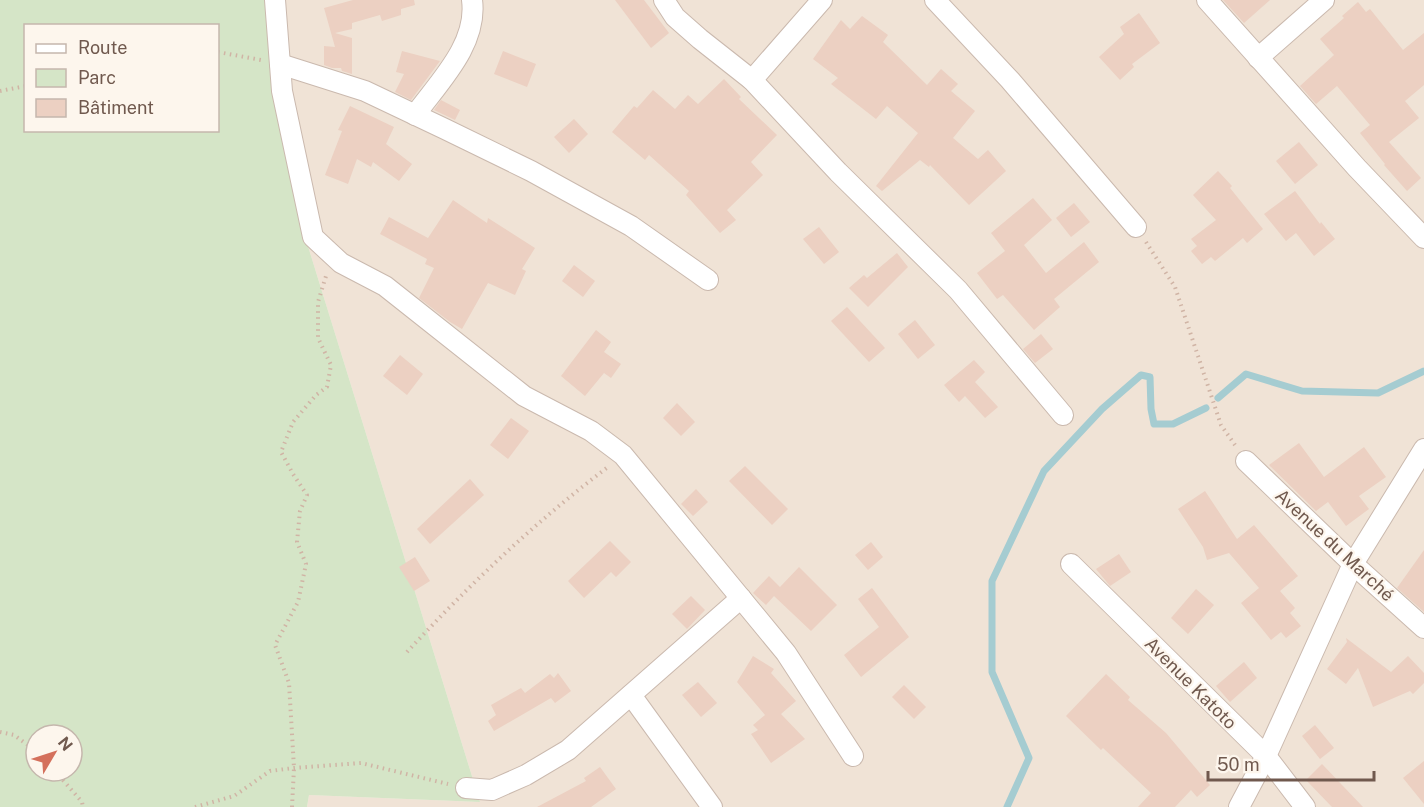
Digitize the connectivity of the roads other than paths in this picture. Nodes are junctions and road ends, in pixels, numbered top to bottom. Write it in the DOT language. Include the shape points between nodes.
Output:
graph roads {
  1 [pos="276,0"];
  2 [pos="472,0"];
  3 [pos="664,0"];
  4 [pos="822,0"];
  5 [pos="934,0"];
  6 [pos="1207,0"];
  7 [pos="1324,0"];
  8 [pos="1258,58"];
  9 [pos="280,64"];
  10 [pos="752,80"];
  11 [pos="415,115"];
  12 [pos="1136,227"];
  13 [pos="1424,238"];
  14 [pos="708,280"];
  15 [pos="1063,415"];
  16 [pos="1424,450"];
  17 [pos="1246,460"];
  18 [pos="1071,564"];
  19 [pos="1353,564"];
  20 [pos="741,598"];
  21 [pos="1424,628"];
  22 [pos="631,695"];
  23 [pos="853,756"];
  24 [pos="1266,756"];
  25 [pos="466,788"];
  26 [pos="712,807"];
  27 [pos="1239,807"];
  28 [pos="1305,807"];
  1 -- 9 [label="street"];
  2 -- 11 [label="street" via="467,40"];
  3 -- 10 [label="street" via="692,32"];
  4 -- 10 [label="street"];
  5 -- 12 [label="street" via="1010,80"];
  6 -- 8 [label="street"];
  7 -- 8 [label="street"];
  8 -- 13 [label="street"];
  9 -- 11 [label="street" via="365,92"];
  9 -- 20 [label="street" via="282,91 313,237 341,263 385,286 524,396 591,431 623,455"];
  10 -- 15 [label="street" via="838,172 958,290"];
  11 -- 14 [label="street" via="531,171 631,226"];
  16 -- 19 [label="street"];
  17 -- 19 [label="street, Avenue du Marché"];
  18 -- 24 [label="street, Avenue Katoto"];
  19 -- 21 [label="street, Avenue du Marché"];
  19 -- 24 [label="street"];
  20 -- 22 [label="street"];
  20 -- 23 [label="street" via="786,653"];
  22 -- 25 [label="street" via="568,750 526,776 492,790"];
  22 -- 26 [label="street"];
  24 -- 27 [label="street"];
  24 -- 28 [label="street, Avenue Katoto"];
}
